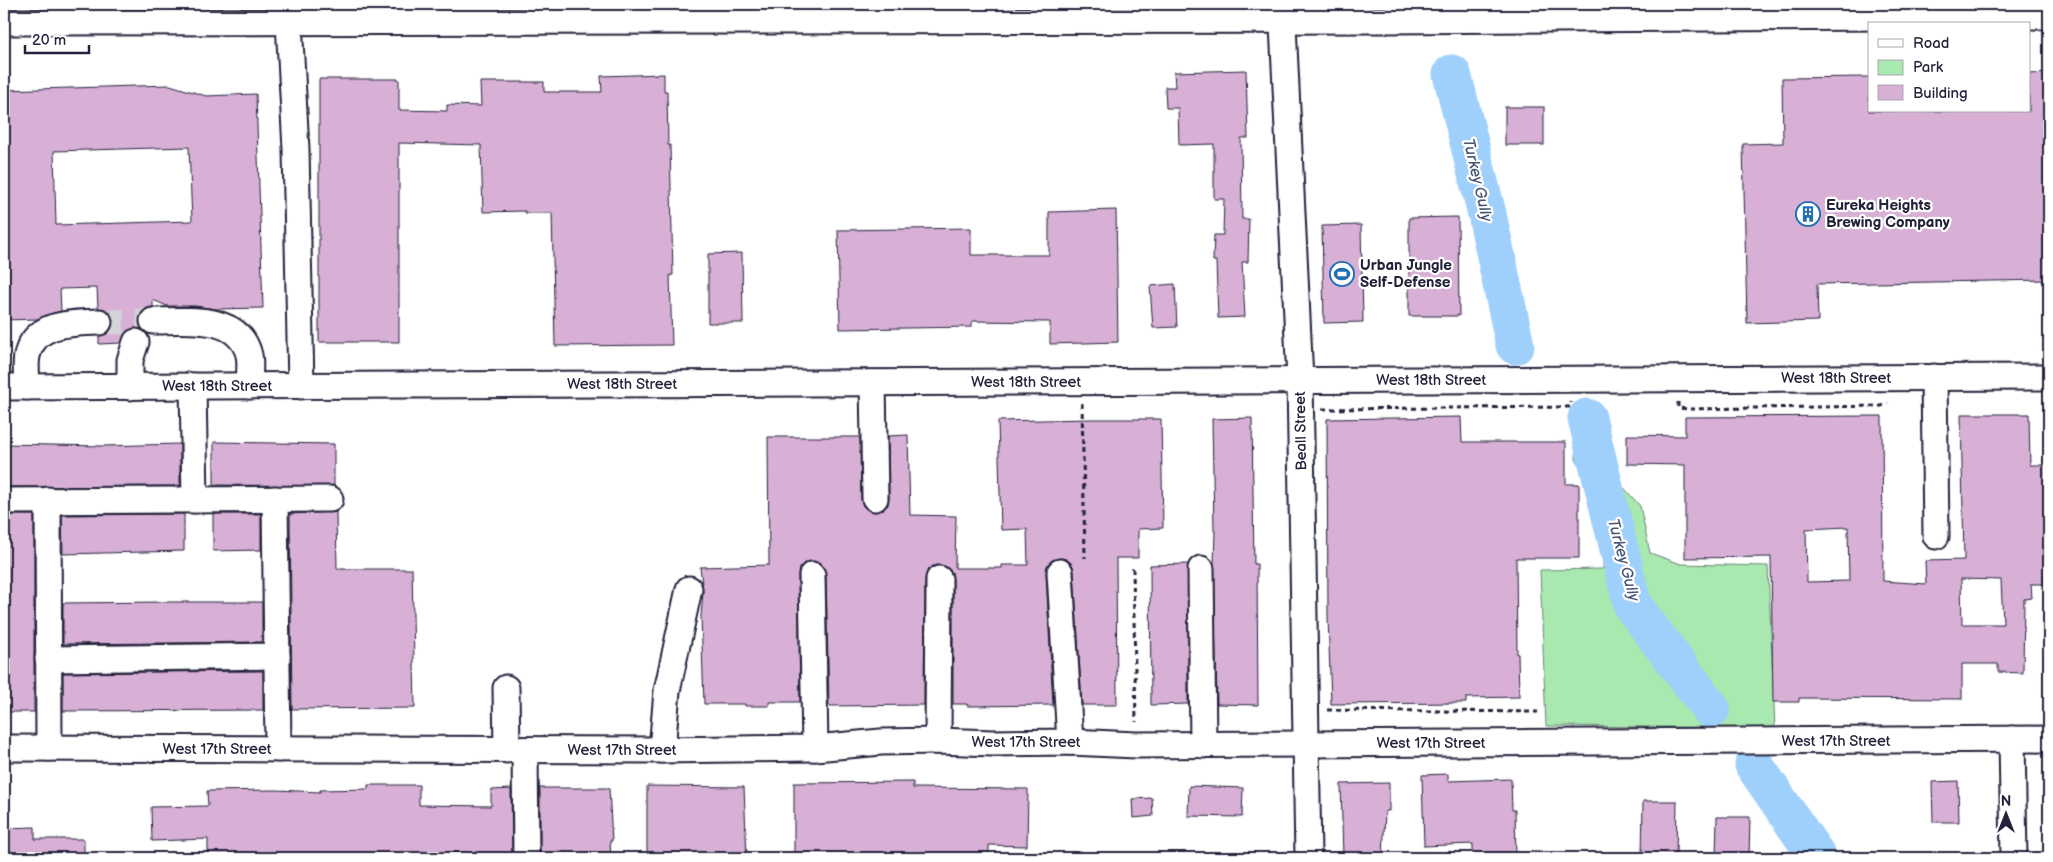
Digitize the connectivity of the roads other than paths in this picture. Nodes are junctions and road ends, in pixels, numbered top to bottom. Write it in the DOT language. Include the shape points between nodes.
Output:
graph roads {
  1 [pos="1990,10"];
  2 [pos="1282,12"];
  3 [pos="1490,12"];
  4 [pos="94,13"];
  5 [pos="167,13"];
  6 [pos="2049,16"];
  7 [pos="4,22"];
  8 [pos="290,22"];
  9 [pos="153,321"];
  10 [pos="98,322"];
  11 [pos="136,342"];
  12 [pos="1934,377"];
  13 [pos="2049,377"];
  14 [pos="1300,380"];
  15 [pos="873,383"];
  16 [pos="193,386"];
  17 [pos="249,386"];
  18 [pos="301,386"];
  19 [pos="15,387"];
  20 [pos="130,387"];
  21 [pos="875,498"];
  22 [pos="275,499"];
  23 [pos="330,499"];
  24 [pos="48,500"];
  25 [pos="195,500"];
  26 [pos="4,501"];
  27 [pos="1936,536"];
  28 [pos="1201,569"];
  29 [pos="1060,572"];
  30 [pos="812,575"];
  31 [pos="939,579"];
  32 [pos="689,588"];
  33 [pos="277,656"];
  34 [pos="48,658"];
  35 [pos="506,688"];
  36 [pos="2012,739"];
  37 [pos="2049,739"];
  38 [pos="938,741"];
  39 [pos="1070,742"];
  40 [pos="1203,744"];
  41 [pos="1307,744"];
  42 [pos="4,748"];
  43 [pos="49,748"];
  44 [pos="815,748"];
  45 [pos="278,749"];
  46 [pos="516,750"];
  47 [pos="662,750"];
  48 [pos="526,858"];
  49 [pos="1308,858"];
  50 [pos="2014,858"];
  1 -- 3 [label="street"];
  1 -- 6 [label="street"];
  2 -- 3 [label="street"];
  2 -- 8 [label="street"];
  2 -- 14 [label="street, Beall Street"];
  4 -- 5 [label="street"];
  4 -- 7 [label="street"];
  5 -- 8 [label="street"];
  8 -- 18 [label="street"];
  9 -- 17 [label="street" via="204,321 230,329 249,355"];
  10 -- 19 [label="street" via="58,324 38,336"];
  11 -- 20 [label="street" via="130,360"];
  12 -- 13 [label="street, West 18th Street"];
  12 -- 14 [label="street, West 18th Street"];
  12 -- 27 [label="street"];
  14 -- 15 [label="street, West 18th Street"];
  14 -- 41 [label="street, Beall Street"];
  15 -- 18 [label="street, West 18th Street"];
  15 -- 21 [label="street"];
  16 -- 17 [label="street, West 18th Street"];
  16 -- 20 [label="street, West 18th Street"];
  16 -- 25 [label="street"];
  17 -- 18 [label="street, West 18th Street"];
  19 -- 20 [label="street, West 18th Street"];
  22 -- 23 [label="street"];
  22 -- 25 [label="street"];
  22 -- 33 [label="street"];
  24 -- 25 [label="street"];
  24 -- 26 [label="street"];
  24 -- 34 [label="street"];
  28 -- 40 [label="street"];
  29 -- 39 [label="street"];
  30 -- 44 [label="street"];
  31 -- 38 [label="street"];
  32 -- 47 [label="street" via="667,690"];
  33 -- 34 [label="street"];
  33 -- 45 [label="street"];
  34 -- 43 [label="street"];
  35 -- 46 [label="street"];
  36 -- 37 [label="street, West 17th Street"];
  36 -- 41 [label="street, West 17th Street"];
  36 -- 50 [label="street"];
  38 -- 39 [label="street, West 17th Street"];
  38 -- 44 [label="street, West 17th Street"];
  39 -- 40 [label="street, West 17th Street"];
  40 -- 41 [label="street, West 17th Street"];
  41 -- 49 [label="street, Beall Street"];
  42 -- 43 [label="street, West 17th Street"];
  43 -- 45 [label="street, West 17th Street"];
  44 -- 47 [label="street, West 17th Street"];
  45 -- 46 [label="street, West 17th Street"];
  46 -- 47 [label="street, West 17th Street"];
  46 -- 48 [label="street"];
}
